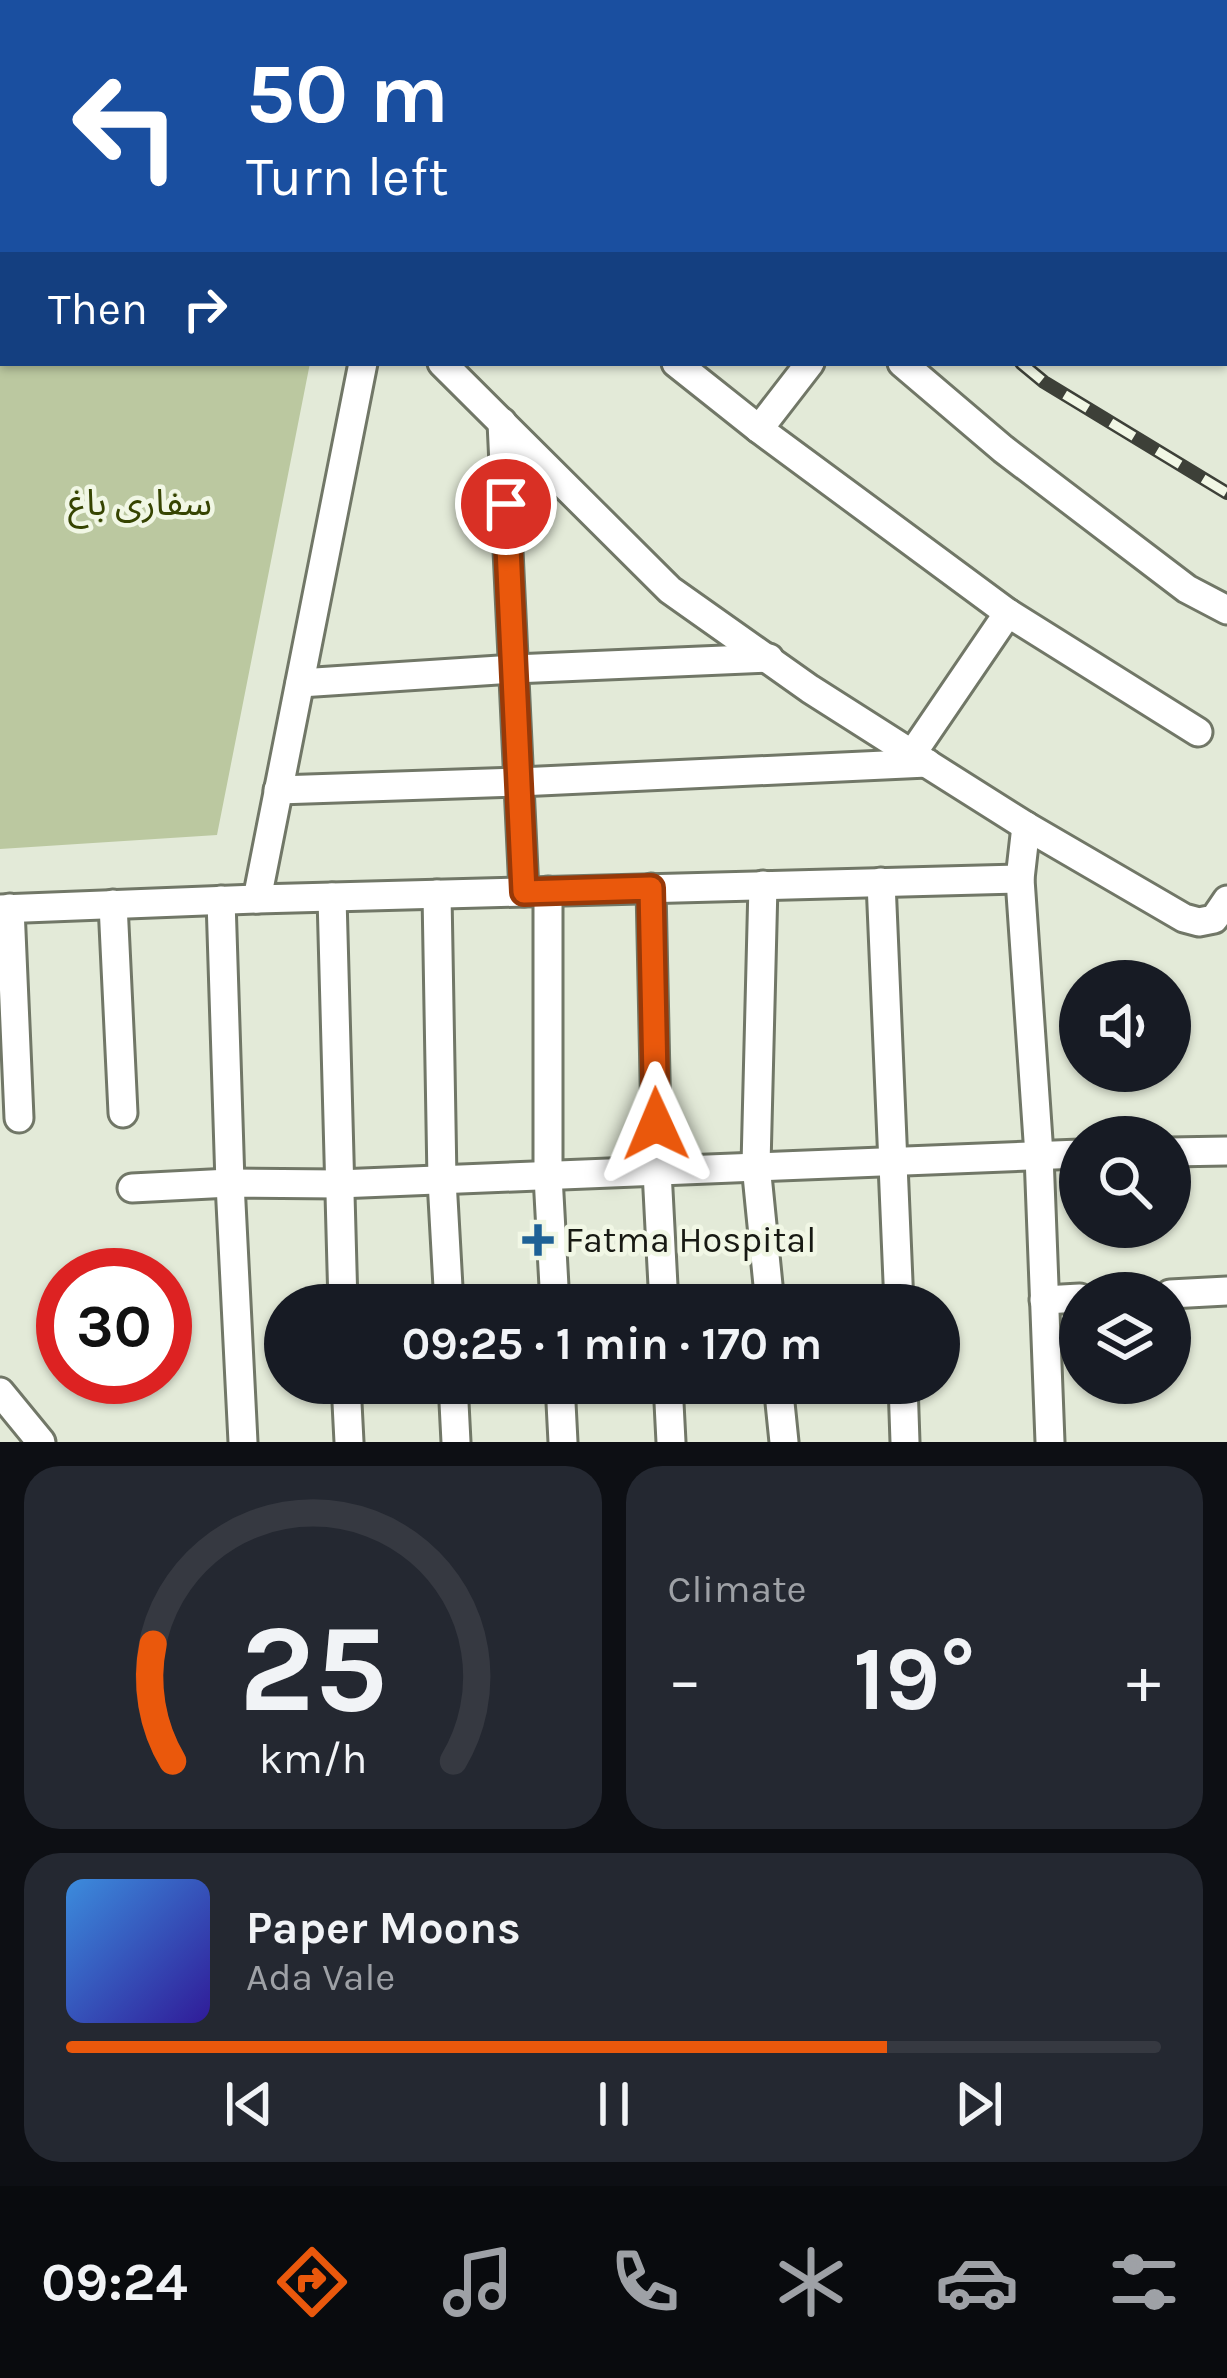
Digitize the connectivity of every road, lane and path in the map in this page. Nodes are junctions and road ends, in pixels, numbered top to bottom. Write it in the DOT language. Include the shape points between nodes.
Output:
graph roads {
  1 [pos="362,366"];
  2 [pos="445,366"];
  3 [pos="680,366"];
  4 [pos="808,366"];
  5 [pos="906,366"];
  6 [pos="502,422"];
  7 [pos="759,429"];
  8 [pos="1227,610"];
  9 [pos="1008,614"];
  10 [pos="769,658"];
  11 [pos="514,669"];
  12 [pos="300,682"];
  13 [pos="1198,731"];
  14 [pos="920,759"];
  15 [pos="519,782"];
  16 [pos="278,790"];
  17 [pos="1026,826"];
  18 [pos="1020,878"];
  19 [pos="881,882"];
  20 [pos="764,885"];
  21 [pos="651,888"];
  22 [pos="536,891"];
  23 [pos="437,894"];
  24 [pos="332,897"];
  25 [pos="257,899"];
  26 [pos="221,900"];
  27 [pos="1227,900"];
  28 [pos="113,904"];
  29 [pos="5,909"];
  30 [pos="123,1113"];
  31 [pos="19,1118"];
  32 [pos="1227,1151"];
  33 [pos="1191,1152"];
  34 [pos="1039,1155"];
  35 [pos="1059,1155"];
  36 [pos="893,1162"];
  37 [pos="756,1165"];
  38 [pos="657,1171"];
  39 [pos="548,1176"];
  40 [pos="442,1180"];
  41 [pos="230,1184"];
  42 [pos="338,1184"];
  43 [pos="132,1188"];
  44 [pos="342,1284"];
  45 [pos="448,1284"];
  46 [pos="554,1284"];
  47 [pos="663,1284"];
  48 [pos="768,1284"];
  49 [pos="898,1284"];
  50 [pos="1227,1291"];
  51 [pos="1191,1293"];
  52 [pos="1059,1299"];
  53 [pos="1044,1300"];
  54 [pos="0,1392"];
  55 [pos="347,1404"];
  56 [pos="454,1404"];
  57 [pos="561,1404"];
  58 [pos="669,1404"];
  59 [pos="780,1404"];
  60 [pos="904,1404"];
  61 [pos="41,1442"];
  62 [pos="243,1442"];
  63 [pos="349,1442"];
  64 [pos="456,1442"];
  65 [pos="563,1442"];
  66 [pos="671,1442"];
  67 [pos="784,1442"];
  68 [pos="905,1442"];
  69 [pos="1050,1442"];
  1 -- 12 [label="street"];
  2 -- 6 [label="street"];
  3 -- 7 [label="street"];
  4 -- 7 [label="street"];
  5 -- 8 [label="street" via="1187,590"];
  6 -- 10 [label="street" via="670,590"];
  6 -- 11 [label="street"];
  7 -- 9 [label="street"];
  9 -- 13 [label="street"];
  9 -- 14 [label="street"];
  10 -- 11 [label="street"];
  10 -- 14 [label="street"];
  11 -- 12 [label="street"];
  11 -- 15 [label="street"];
  12 -- 16 [label="street"];
  14 -- 15 [label="street"];
  14 -- 17 [label="street"];
  15 -- 16 [label="street"];
  15 -- 22 [label="street"];
  16 -- 25 [label="street"];
  17 -- 18 [label="street"];
  17 -- 27 [label="street" via="1184,918 1214,919"];
  18 -- 19 [label="street"];
  18 -- 34 [label="street"];
  19 -- 20 [label="street"];
  19 -- 36 [label="street"];
  20 -- 21 [label="street"];
  20 -- 37 [label="street"];
  21 -- 22 [label="street"];
  21 -- 38 [label="street"];
  22 -- 23 [label="street"];
  22 -- 39 [label="street"];
  23 -- 24 [label="street"];
  23 -- 40 [label="street"];
  24 -- 25 [label="street"];
  24 -- 42 [label="street"];
  25 -- 26 [label="street"];
  26 -- 28 [label="street"];
  26 -- 41 [label="street"];
  28 -- 29 [label="street"];
  28 -- 30 [label="street"];
  29 -- 31 [label="street"];
  32 -- 33 [label="street"];
  34 -- 35 [label="street"];
  34 -- 36 [label="street"];
  34 -- 53 [label="street"];
  36 -- 37 [label="street"];
  36 -- 49 [label="street"];
  37 -- 38 [label="street"];
  37 -- 48 [label="street"];
  38 -- 39 [label="street"];
  38 -- 47 [label="street"];
  39 -- 40 [label="street"];
  39 -- 46 [label="street"];
  40 -- 42 [label="street"];
  40 -- 45 [label="street"];
  41 -- 42 [label="street"];
  41 -- 43 [label="street"];
  41 -- 62 [label="street"];
  42 -- 44 [label="street"];
  50 -- 51 [label="street"];
  52 -- 53 [label="street"];
  53 -- 69 [label="street"];
  54 -- 61 [label="street"];
  55 -- 63 [label="street"];
  56 -- 64 [label="street"];
  57 -- 65 [label="street"];
  58 -- 66 [label="street"];
  59 -- 67 [label="street"];
  60 -- 68 [label="street"];
}
